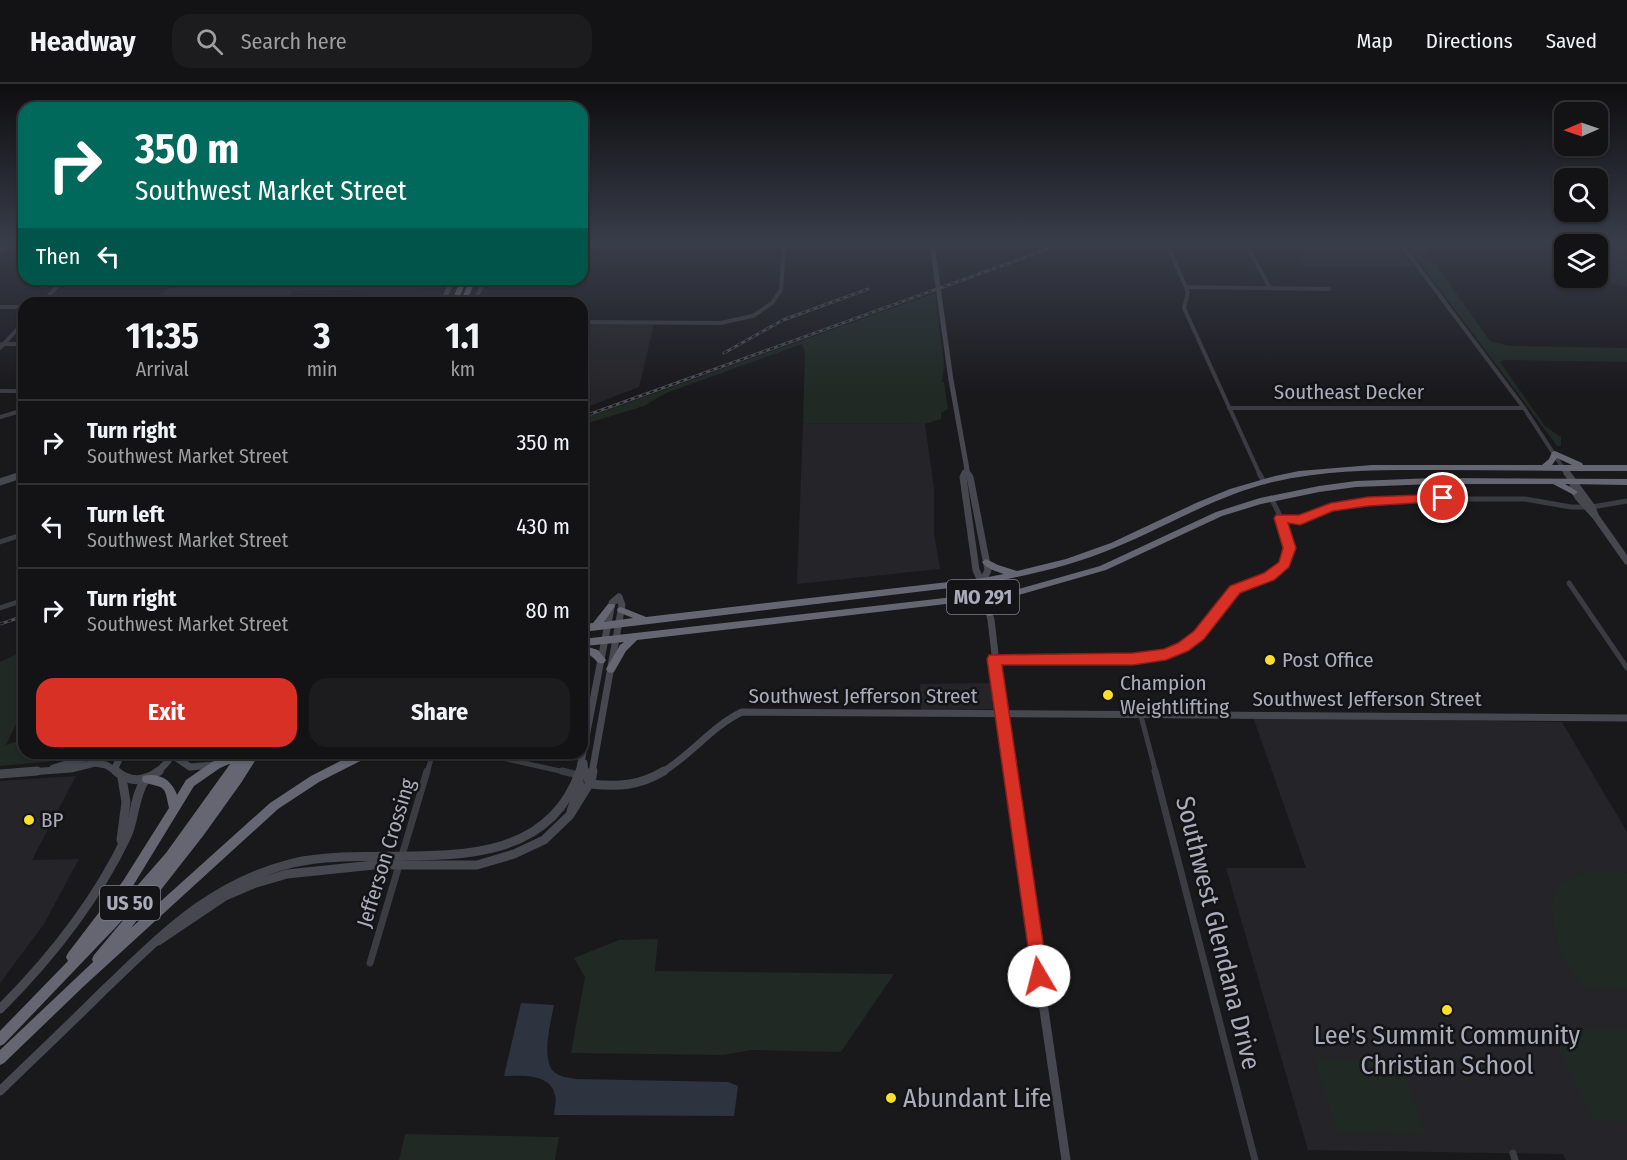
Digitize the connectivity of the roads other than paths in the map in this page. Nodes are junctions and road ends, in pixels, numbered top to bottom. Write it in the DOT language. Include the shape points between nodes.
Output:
graph roads {
  1 [pos="778,294"];
  2 [pos="939,294"];
  3 [pos="1189,294"];
  4 [pos="1439,294"];
  5 [pos="0,307"];
  6 [pos="18,307"];
  7 [pos="588,322"];
  8 [pos="18,328"];
  9 [pos="18,344"];
  10 [pos="1,345"];
  11 [pos="0,391"];
  12 [pos="18,391"];
  13 [pos="1229,408"];
  14 [pos="1524,408"];
  15 [pos="18,412"];
  16 [pos="0,417"];
  17 [pos="1555,454"];
  18 [pos="1544,468"];
  19 [pos="1563,468"];
  20 [pos="1587,468"];
  21 [pos="1627,468"];
  22 [pos="966,472"];
  23 [pos="18,476"];
  24 [pos="1546,481"];
  25 [pos="0,482"];
  26 [pos="1264,482"];
  27 [pos="1573,482"];
  28 [pos="1593,482"];
  29 [pos="1627,482"];
  30 [pos="1578,491"];
  31 [pos="1271,498"];
  32 [pos="1627,501"];
  33 [pos="1589,507"];
  34 [pos="1281,518"];
  35 [pos="18,536"];
  36 [pos="0,542"];
  37 [pos="1627,561"];
  38 [pos="986,562"];
  39 [pos="1020,574"];
  40 [pos="983,581"];
  41 [pos="1569,583"];
  42 [pos="986,597"];
  43 [pos="962,600"];
  44 [pos="18,602"];
  45 [pos="611,606"];
  46 [pos="0,608"];
  47 [pos="621,610"];
  48 [pos="989,613"];
  49 [pos="647,620"];
  50 [pos="619,623"];
  51 [pos="607,625"];
  52 [pos="596,626"];
  53 [pos="588,627"];
  54 [pos="637,636"];
  55 [pos="616,639"];
  56 [pos="605,640"];
  57 [pos="588,642"];
  58 [pos="588,651"];
  59 [pos="994,659"];
  60 [pos="601,660"];
  61 [pos="1627,668"];
  62 [pos="611,669"];
  63 [pos="1001,715"];
  64 [pos="1141,716"];
  65 [pos="1627,718"];
  66 [pos="588,733"];
  67 [pos="83,759"];
  68 [pos="118,759"];
  69 [pos="168,759"];
  70 [pos="179,759"];
  71 [pos="231,759"];
  72 [pos="240,759"];
  73 [pos="251,759"];
  74 [pos="352,759"];
  75 [pos="431,759"];
  76 [pos="507,759"];
  77 [pos="583,759"];
  78 [pos="584,759"];
  79 [pos="216,765"];
  80 [pos="51,769"];
  81 [pos="114,770"];
  82 [pos="0,774"];
  83 [pos="578,774"];
  84 [pos="122,778"];
  85 [pos="146,779"];
  86 [pos="590,784"];
  87 [pos="173,808"];
  88 [pos="569,817"];
  89 [pos="119,849"];
  90 [pos="403,855"];
  91 [pos="400,865"];
  92 [pos="287,869"];
  93 [pos="370,963"];
  94 [pos="80,982"];
  95 [pos="0,1009"];
  96 [pos="30,1011"];
  97 [pos="0,1040"];
  98 [pos="0,1059"];
  99 [pos="0,1091"];
  100 [pos="1066,1160"];
  101 [pos="1255,1160"];
  1 -- 7 [label="street" via="753,316 720,323"];
  2 -- 22 [label="street, bridge"];
  3 -- 13 [label="street" via="1184,308"];
  4 -- 14 [label="street"];
  5 -- 6 [label="street"];
  8 -- 10 [label="street"];
  9 -- 10 [label="street"];
  11 -- 12 [label="street"];
  13 -- 14 [label="street, Southeast Decker"];
  13 -- 26 [label="street"];
  14 -- 17 [label="street"];
  15 -- 16 [label="street"];
  17 -- 18 [label="highway"];
  17 -- 19 [label="street"];
  17 -- 20 [label="highway"];
  18 -- 19 [label="highway, MO 291"];
  18 -- 26 [label="highway, MO 291" via="1360,468"];
  19 -- 20 [label="highway, MO 291"];
  19 -- 27 [label="street"];
  20 -- 21 [label="highway, MO 291"];
  22 -- 38 [label="street"];
  22 -- 40 [label="street" via="963,477 976,570"];
  23 -- 25 [label="street"];
  24 -- 27 [label="highway, MO 291"];
  24 -- 30 [label="highway"];
  24 -- 31 [label="highway, MO 291" via="1379,483"];
  26 -- 39 [label="highway, MO 291" via="1191,507 1084,556"];
  27 -- 28 [label="highway, MO 291"];
  27 -- 30 [label="street"];
  28 -- 29 [label="highway, MO 291"];
  28 -- 30 [label="highway"];
  30 -- 33 [label="street"];
  31 -- 34 [label="street"];
  31 -- 42 [label="highway, MO 291" via="1219,514 1126,559 1080,576"];
  32 -- 33 [label="street"];
  33 -- 34 [label="street" via="1525,499 1404,499 1342,505 1300,520"];
  33 -- 37 [label="street"];
  34 -- 59 [label="street" via="1289,548 1285,564 1269,576 1235,590 1199,635 1183,647 1156,657 1133,659"];
  35 -- 36 [label="street"];
  38 -- 39 [label="highway"];
  38 -- 40 [label="street" via="988,570"];
  39 -- 40 [label="highway, MO 291"];
  40 -- 42 [label="street"];
  40 -- 49 [label="highway, MO 291"];
  41 -- 61 [label="street"];
  42 -- 43 [label="highway, MO 291"];
  42 -- 48 [label="street"];
  43 -- 48 [label="highway"];
  43 -- 54 [label="highway, MO 291"];
  44 -- 46 [label="street"];
  45 -- 47 [label="street" via="620,597"];
  45 -- 51 [label="street"];
  45 -- 52 [label="highway"];
  47 -- 49 [label="highway"];
  47 -- 50 [label="street"];
  48 -- 59 [label="street"];
  49 -- 50 [label="highway, MO 291"];
  50 -- 51 [label="highway, MO 291"];
  50 -- 55 [label="street"];
  51 -- 52 [label="highway, MO 291"];
  51 -- 56 [label="street"];
  52 -- 53 [label="highway, MO 291"];
  54 -- 55 [label="highway, MO 291"];
  54 -- 62 [label="highway" via="624,647"];
  55 -- 56 [label="highway, MO 291"];
  55 -- 62 [label="street"];
  56 -- 57 [label="highway, MO 291"];
  56 -- 60 [label="street"];
  58 -- 60 [label="highway"];
  59 -- 63 [label="street"];
  60 -- 66 [label="street"];
  62 -- 86 [label="street"];
  63 -- 64 [label="street, Southwest Jefferson Street"];
  63 -- 86 [label="street, Southwest Jefferson Street" via="742,712 648,781 625,786"];
  63 -- 100 [label="street"];
  64 -- 65 [label="street, Southwest Jefferson Street"];
  64 -- 101 [label="street, Southwest Glendana Drive"];
  67 -- 80 [label="street"];
  68 -- 81 [label="street"];
  69 -- 85 [label="street"];
  70 -- 79 [label="street" via="190,767"];
  71 -- 79 [label="highway, bridge"];
  72 -- 96 [label="highway, US 50" via="170,857"];
  73 -- 94 [label="highway, US 50" via="179,862"];
  74 -- 94 [label="highway" via="274,806"];
  75 -- 90 [label="street, Jefferson Crossing"];
  76 -- 83 [label="street, Jefferson Crossing"];
  77 -- 83 [label="street"];
  78 -- 86 [label="street" via="585,776"];
  79 -- 87 [label="highway" via="190,783"];
  80 -- 81 [label="street" via="95,763"];
  80 -- 82 [label="street"];
  81 -- 84 [label="street"];
  83 -- 88 [label="street" via="580,787"];
  83 -- 90 [label="street" via="553,814 533,832 509,845 459,854"];
  84 -- 85 [label="street"];
  84 -- 89 [label="street" via="128,806"];
  85 -- 87 [label="highway" via="169,785"];
  85 -- 89 [label="street" via="136,795 128,833"];
  86 -- 88 [label="street"];
  87 -- 96 [label="highway" via="148,854 108,912"];
  88 -- 91 [label="street" via="544,840 496,861 462,867"];
  89 -- 95 [label="street" via="72,929"];
  90 -- 91 [label="street, Jefferson Crossing"];
  90 -- 92 [label="street" via="333,856"];
  91 -- 92 [label="street"];
  91 -- 93 [label="street, Jefferson Crossing"];
  92 -- 99 [label="street" via="245,878 186,914"];
  94 -- 98 [label="highway, US 50"];
  96 -- 97 [label="highway, US 50"];
}
